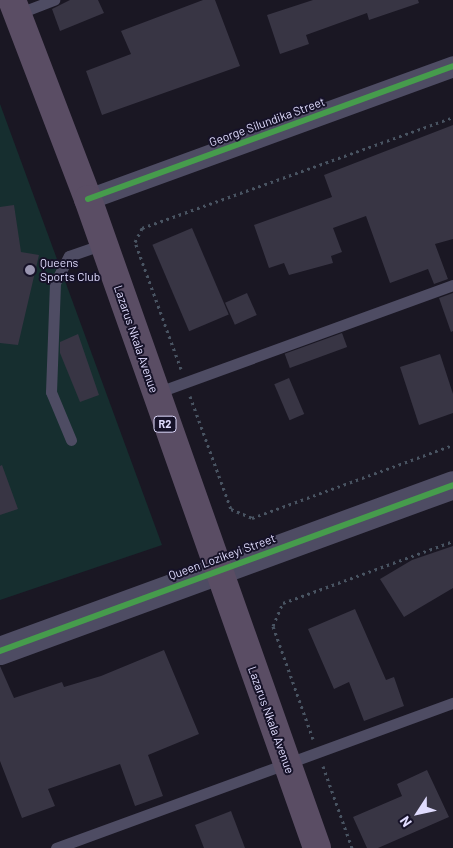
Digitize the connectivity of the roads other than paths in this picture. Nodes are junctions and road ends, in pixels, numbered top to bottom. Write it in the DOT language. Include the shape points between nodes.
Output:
graph roads {
  1 [pos="54,0"];
  2 [pos="14,7"];
  3 [pos="453,66"];
  4 [pos="88,199"];
  5 [pos="103,244"];
  6 [pos="453,285"];
  7 [pos="155,393"];
  8 [pos="71,440"];
  9 [pos="453,486"];
  10 [pos="217,571"];
  11 [pos="0,651"];
  12 [pos="453,703"];
  13 [pos="286,762"];
  14 [pos="56,848"];
  15 [pos="317,848"];
  1 -- 2 [label="lane"];
  2 -- 4 [label="highway, Lazarus Nkala Avenue / R2"];
  3 -- 4 [label="street, George Silundika Street"];
  4 -- 5 [label="highway, Lazarus Nkala Avenue / R2"];
  5 -- 7 [label="highway, Lazarus Nkala Avenue / R2"];
  5 -- 8 [label="lane" via="69,256 55,284 51,392"];
  6 -- 7 [label="lane"];
  7 -- 10 [label="highway, Lazarus Nkala Avenue / R2"];
  9 -- 10 [label="street, Queen Lozikeyi Street"];
  10 -- 11 [label="street, Queen Lozikeyi Street"];
  10 -- 13 [label="highway, Lazarus Nkala Avenue / R2"];
  12 -- 13 [label="lane"];
  13 -- 14 [label="lane"];
  13 -- 15 [label="highway, Lazarus Nkala Avenue / R2"];
}
